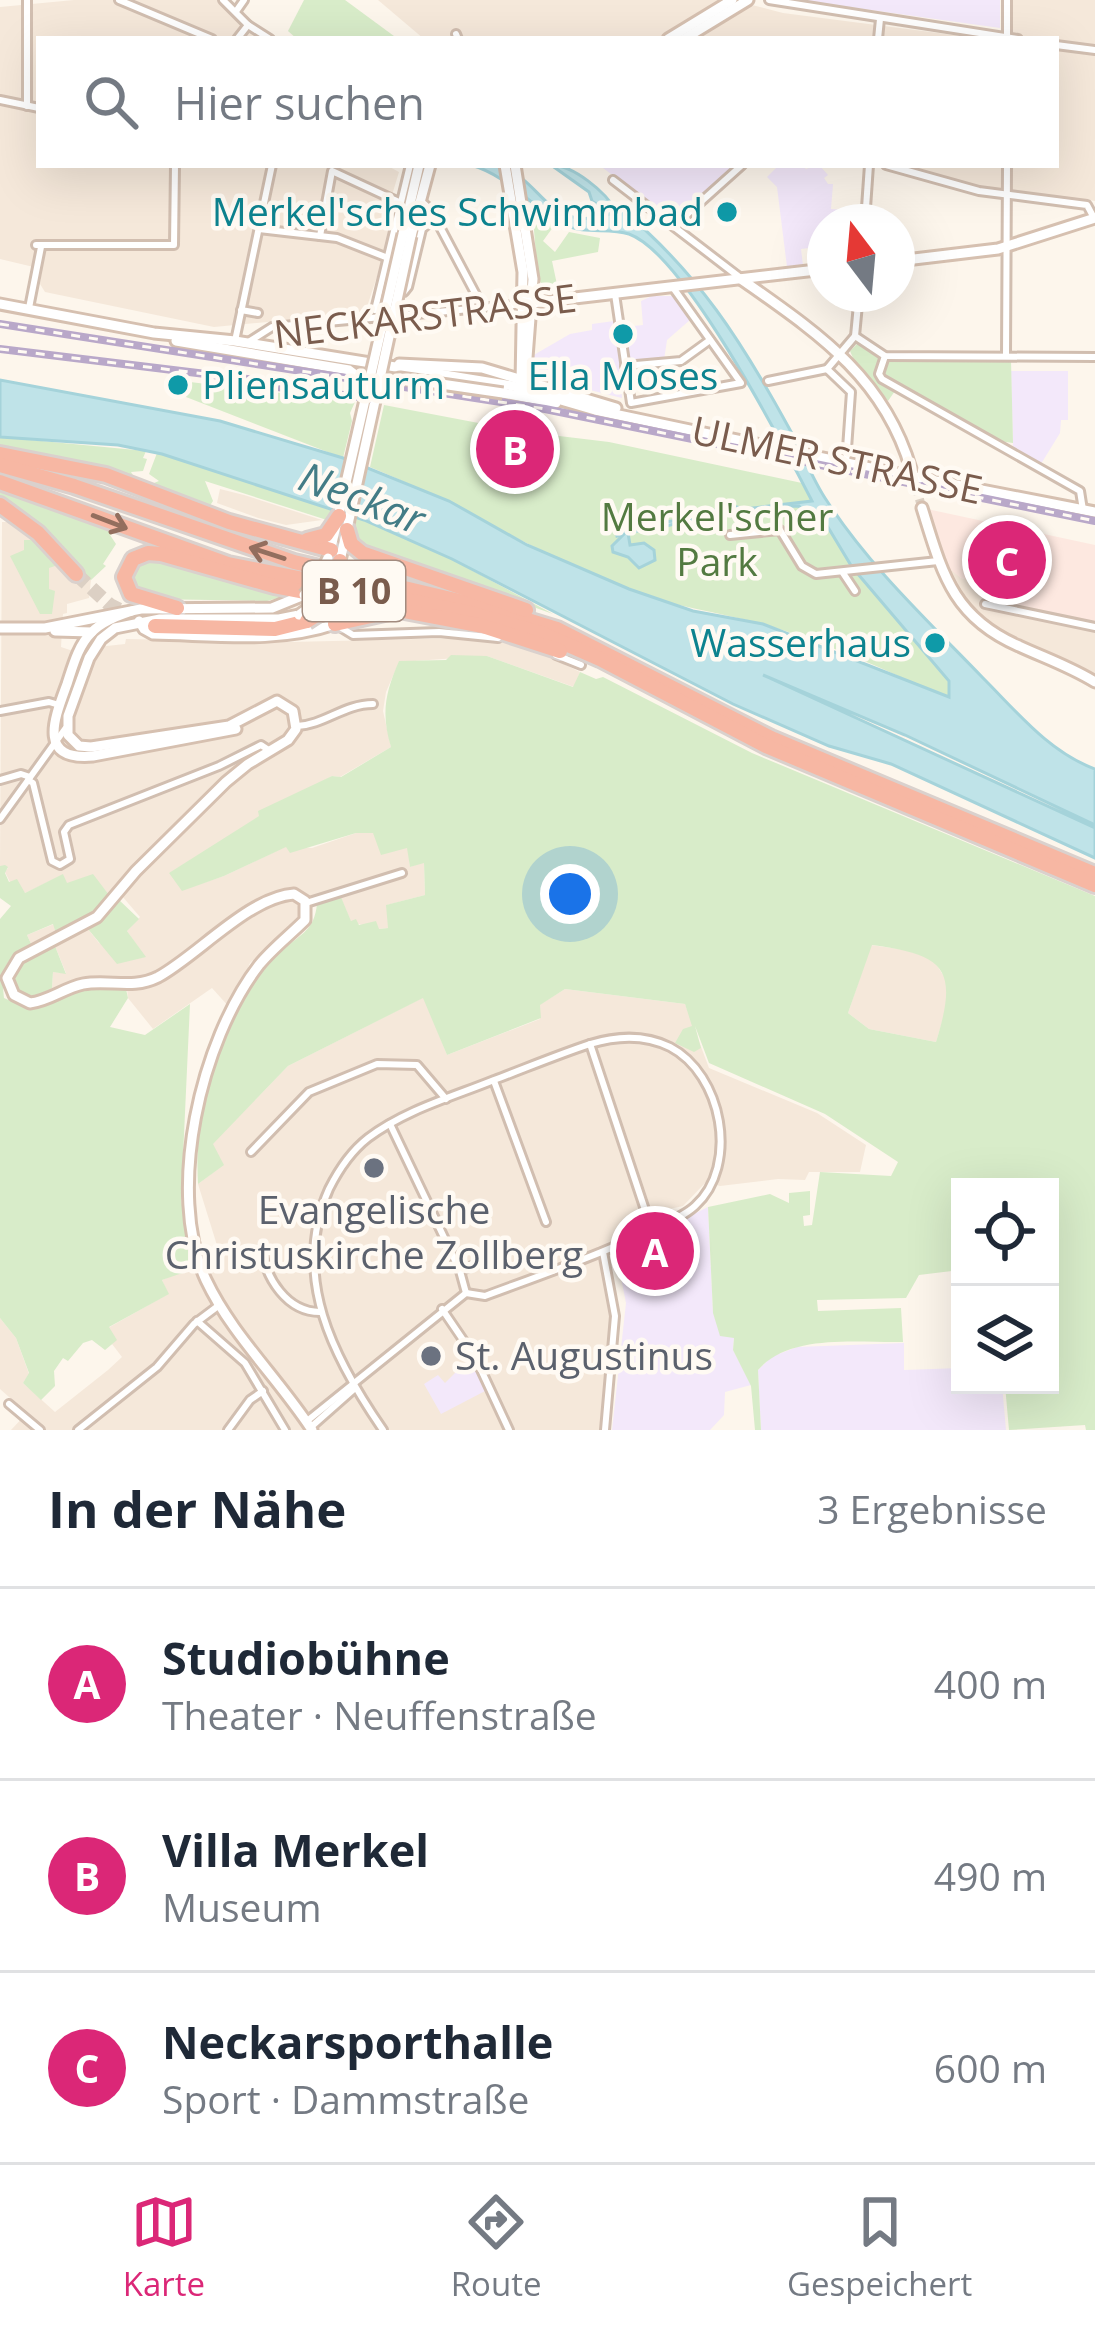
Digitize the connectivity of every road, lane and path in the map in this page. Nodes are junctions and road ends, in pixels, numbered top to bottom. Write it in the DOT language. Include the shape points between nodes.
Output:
graph roads {
  1 [pos="27,0"];
  2 [pos="119,0"];
  3 [pos="223,0"];
  4 [pos="732,0"];
  5 [pos="748,0"];
  6 [pos="769,0"];
  7 [pos="1007,0"];
  8 [pos="241,5"];
  9 [pos="880,19"];
  10 [pos="248,25"];
  11 [pos="943,28"];
  12 [pos="205,36"];
  13 [pos="239,36"];
  14 [pos="265,36"];
  15 [pos="673,36"];
  16 [pos="691,36"];
  17 [pos="878,36"];
  18 [pos="942,36"];
  19 [pos="994,36"];
  20 [pos="1007,36"];
  21 [pos="1059,45"];
  22 [pos="1095,50"];
  23 [pos="0,100"];
  24 [pos="27,106"];
  25 [pos="36,108"];
  26 [pos="176,168"];
  27 [pos="271,168"];
  28 [pos="417,168"];
  29 [pos="418,168"];
  30 [pos="739,168"];
  31 [pos="869,168"];
  32 [pos="896,168"];
  33 [pos="922,168"];
  34 [pos="1007,168"];
  35 [pos="511,172"];
  36 [pos="921,176"];
  37 [pos="419,180"];
  38 [pos="613,180"];
  39 [pos="1008,196"];
  40 [pos="418,200"];
  41 [pos="401,203"];
  42 [pos="866,204"];
  43 [pos="435,218"];
  44 [pos="1094,218"];
  45 [pos="674,226"];
  46 [pos="259,229"];
  47 [pos="407,235"];
  48 [pos="320,236"];
  49 [pos="1007,247"];
  50 [pos="714,257"];
  51 [pos="389,259"];
  52 [pos="915,259"];
  53 [pos="807,271"];
  54 [pos="533,279"];
  55 [pos="741,279"];
  56 [pos="705,283"];
  57 [pos="674,287"];
  58 [pos="381,289"];
  59 [pos="616,293"];
  60 [pos="559,300"];
  61 [pos="528,303"];
  62 [pos="0,304"];
  63 [pos="483,308"];
  64 [pos="29,309"];
  65 [pos="241,310"];
  66 [pos="375,310"];
  67 [pos="858,312"];
  68 [pos="258,313"];
  69 [pos="154,333"];
  70 [pos="855,336"];
  71 [pos="711,340"];
  72 [pos="241,342"];
  73 [pos="841,355"];
  74 [pos="885,356"];
  75 [pos="1006,356"];
  76 [pos="1095,356"];
  77 [pos="524,357"];
  78 [pos="385,364"];
  79 [pos="625,366"];
  80 [pos="827,369"];
  81 [pos="490,370"];
  82 [pos="768,381"];
  83 [pos="523,382"];
  84 [pos="558,390"];
  85 [pos="370,401"];
  86 [pos="595,410"];
  87 [pos="649,421"];
  88 [pos="0,454"];
  89 [pos="847,463"];
  90 [pos="0,465"];
  91 [pos="905,472"];
  92 [pos="0,482"];
  93 [pos="0,505"];
  94 [pos="922,508"];
  95 [pos="1089,511"];
  96 [pos="341,530"];
  97 [pos="730,535"];
  98 [pos="297,539"];
  99 [pos="335,556"];
  100 [pos="376,558"];
  101 [pos="938,561"];
  102 [pos="843,573"];
  103 [pos="76,574"];
  104 [pos="855,591"];
  105 [pos="986,604"];
  106 [pos="177,608"];
  107 [pos="416,612"];
  108 [pos="141,617"];
  109 [pos="303,618"];
  110 [pos="79,624"];
  111 [pos="335,624"];
  112 [pos="1095,627"];
  113 [pos="0,628"];
  114 [pos="45,628"];
  115 [pos="115,628"];
  116 [pos="66,631"];
  117 [pos="92,632"];
  118 [pos="589,643"];
  119 [pos="84,655"];
  120 [pos="581,665"];
  121 [pos="1095,682"];
  122 [pos="373,704"];
  123 [pos="59,705"];
  124 [pos="290,708"];
  125 [pos="0,711"];
  126 [pos="700,715"];
  127 [pos="66,726"];
  128 [pos="297,726"];
  129 [pos="57,744"];
  130 [pos="270,751"];
  131 [pos="29,778"];
  132 [pos="0,780"];
  133 [pos="0,819"];
  134 [pos="401,873"];
  135 [pos="1095,874"];
  136 [pos="1095,884"];
  137 [pos="306,903"];
  138 [pos="590,1044"];
  139 [pos="494,1081"];
  140 [pos="446,1099"];
  141 [pos="390,1124"];
  142 [pos="251,1152"];
  143 [pos="546,1222"];
  144 [pos="652,1229"];
  145 [pos="262,1248"];
  146 [pos="603,1252"];
  147 [pos="486,1260"];
  148 [pos="460,1270"];
  149 [pos="466,1293"];
  150 [pos="220,1305"];
  151 [pos="442,1309"];
  152 [pos="320,1312"];
  153 [pos="197,1321"];
  154 [pos="355,1385"];
  155 [pos="263,1391"];
  156 [pos="9,1404"];
  157 [pos="310,1426"];
  158 [pos="40,1430"];
  159 [pos="78,1430"];
  160 [pos="228,1430"];
  161 [pos="285,1430"];
  162 [pos="383,1430"];
  163 [pos="509,1430"];
  164 [pos="605,1430"];
  1 -- 24 [label="street"];
  2 -- 12 [label="street"];
  3 -- 8 [label="street"];
  4 -- 15 [label="main road"];
  5 -- 16 [label="main road"];
  6 -- 9 [label="street"];
  7 -- 20 [label="street"];
  8 -- 10 [label="street"];
  9 -- 11 [label="street"];
  9 -- 17 [label="street"];
  10 -- 13 [label="street"];
  10 -- 14 [label="street"];
  11 -- 18 [label="street"];
  11 -- 19 [label="street"];
  21 -- 22 [label="street"];
  23 -- 24 [label="street"];
  24 -- 25 [label="street"];
  26 -- 64 [label="street" via="174,245 38,246"];
  27 -- 46 [label="street"];
  28 -- 41 [label="street"];
  29 -- 37 [label="main road"];
  30 -- 45 [label="street"];
  31 -- 42 [label="street"];
  32 -- 36 [label="street"];
  33 -- 36 [label="street"];
  34 -- 39 [label="street"];
  35 -- 54 [label="main road"];
  35 -- 61 [label="main road"];
  36 -- 39 [label="street"];
  37 -- 40 [label="main road"];
  37 -- 47 [label="main road"];
  38 -- 45 [label="street"];
  39 -- 44 [label="street" via="1087,206"];
  39 -- 49 [label="street"];
  40 -- 43 [label="street"];
  40 -- 47 [label="main road"];
  41 -- 48 [label="street" via="332,171"];
  41 -- 51 [label="street"];
  43 -- 58 [label="street" via="421,231 405,291"];
  43 -- 63 [label="street"];
  44 -- 49 [label="main road"];
  45 -- 50 [label="street"];
  46 -- 48 [label="street"];
  46 -- 65 [label="street"];
  47 -- 85 [label="main road, bridge"];
  48 -- 51 [label="street"];
  49 -- 52 [label="main road"];
  49 -- 75 [label="street"];
  50 -- 55 [label="street"];
  50 -- 56 [label="street" via="718,271"];
  51 -- 58 [label="street"];
  53 -- 55 [label="main road, NECKARSTRASSE"];
  54 -- 60 [label="main road"];
  54 -- 61 [label="main road"];
  55 -- 56 [label="main road, NECKARSTRASSE"];
  55 -- 73 [label="main road"];
  56 -- 57 [label="main road, NECKARSTRASSE"];
  57 -- 59 [label="main road, NECKARSTRASSE"];
  57 -- 71 [label="street"];
  58 -- 66 [label="street"];
  59 -- 60 [label="main road, NECKARSTRASSE"];
  59 -- 79 [label="street"];
  60 -- 61 [label="main road, NECKARSTRASSE"];
  61 -- 63 [label="street, NECKARSTRASSE"];
  61 -- 77 [label="main road"];
  62 -- 64 [label="main road, NECKARSTRASSE"];
  63 -- 72 [label="street, NECKARSTRASSE" via="272,327"];
  64 -- 69 [label="main road, NECKARSTRASSE"];
  65 -- 68 [label="street"];
  65 -- 72 [label="street"];
  67 -- 70 [label="street"];
  69 -- 72 [label="main road, NECKARSTRASSE"];
  69 -- 85 [label="main road" via="352,370"];
  70 -- 73 [label="street"];
  70 -- 74 [label="street"];
  71 -- 79 [label="street" via="683,360"];
  71 -- 79 [label="street" via="741,383 635,404"];
  72 -- 78 [label="main road, ULMER STRASSE"];
  73 -- 80 [label="street"];
  73 -- 91 [label="main road" via="886,407"];
  74 -- 75 [label="street"];
  74 -- 95 [label="street" via="882,379 1080,491"];
  75 -- 76 [label="street"];
  77 -- 81 [label="main road" via="510,371"];
  77 -- 83 [label="main road"];
  77 -- 84 [label="main road"];
  78 -- 81 [label="main road, ULMER STRASSE"];
  78 -- 83 [label="main road, ULMER STRASSE"];
  80 -- 82 [label="street"];
  80 -- 89 [label="street" via="851,392"];
  81 -- 83 [label="main road, ULMER STRASSE"];
  83 -- 84 [label="main road, ULMER STRASSE"];
  83 -- 86 [label="main road, ULMER STRASSE"];
  84 -- 87 [label="main road, ULMER STRASSE"];
  85 -- 86 [label="main road, bridge" via="397,378"];
  85 -- 96 [label="main road"];
  86 -- 87 [label="main road, ULMER STRASSE"];
  87 -- 89 [label="main road, ULMER STRASSE"];
  88 -- 98 [label="highway" via="106,475"];
  89 -- 91 [label="main road, ULMER STRASSE"];
  118 -- 90 [label="highway, B 10, one-way" via="505,612 295,562"];
  91 -- 95 [label="main road, ULMER STRASSE, bridge"];
  92 -- 126 [label="highway, B 10, one-way" via="228,564 525,628"];
  93 -- 103 [label="highway"];
  94 -- 101 [label="main road"];
  96 -- 98 [label="highway"];
  96 -- 99 [label="main road"];
  96 -- 100 [label="highway"];
  97 -- 102 [label="street" via="776,529 808,572"];
  98 -- 99 [label="highway"];
  99 -- 100 [label="highway"];
  99 -- 106 [label="main road, bridge" via="287,605"];
  99 -- 109 [label="main road, bridge" via="328,589"];
  99 -- 109 [label="highway, bridge" via="341,572 332,597"];
  100 -- 118 [label="highway" via="503,600"];
  101 -- 102 [label="street"];
  101 -- 121 [label="main road" via="957,601 984,626"];
  102 -- 104 [label="street"];
  105 -- 112 [label="street"];
  106 -- 107 [label="highway" via="131,595 124,577 133,560 157,553 274,586"];
  106 -- 108 [label="main road"];
  107 -- 111 [label="highway"];
  107 -- 126 [label="highway" via="548,646"];
  108 -- 109 [label="highway" via="274,629"];
  108 -- 110 [label="main road"];
  108 -- 111 [label="main road" via="153,634 292,636"];
  108 -- 115 [label="main road"];
  108 -- 117 [label="main road"];
  110 -- 114 [label="main road"];
  110 -- 117 [label="main road"];
  111 -- 120 [label="street" via="352,635 503,638"];
  113 -- 114 [label="main road"];
  114 -- 116 [label="main road"];
  115 -- 117 [label="main road"];
  115 -- 119 [label="main road"];
  116 -- 117 [label="main road"];
  116 -- 119 [label="main road"];
  117 -- 119 [label="main road"];
  118 -- 135 [label="highway, B 10" via="771,738"];
  119 -- 123 [label="main road"];
  119 -- 127 [label="main road"];
  122 -- 128 [label="street"];
  123 -- 125 [label="street"];
  123 -- 129 [label="main road"];
  124 -- 127 [label="main road" via="274,701 232,725 91,748 72,742"];
  124 -- 128 [label="main road"];
  124 -- 129 [label="main road" via="230,732 150,747 84,757"];
  126 -- 136 [label="highway, B 10"];
  127 -- 129 [label="street"];
  128 -- 130 [label="main road"];
  129 -- 131 [label="street"];
  130 -- 131 [label="street" via="261,746 69,825 70,859 63,865 54,863"];
  130 -- 137 [label="main road" via="214,794 97,917 13,962 9,987 33,1003 84,984 140,983 282,896"];
  131 -- 132 [label="street"];
  131 -- 133 [label="street"];
  134 -- 137 [label="street"];
  137 -- 150 [label="main road" via="305,920 241,993 206,1074 188,1208 198,1261"];
  138 -- 139 [label="street"];
  138 -- 144 [label="street"];
  138 -- 144 [label="street" via="633,1037 664,1045 693,1066 712,1096 720,1135 713,1180 691,1210"];
  139 -- 140 [label="street"];
  139 -- 143 [label="street"];
  140 -- 141 [label="street"];
  140 -- 142 [label="street" via="418,1065 376,1064 309,1093"];
  141 -- 148 [label="street"];
  141 -- 152 [label="street" via="346,1160 325,1200 313,1257"];
  144 -- 146 [label="street"];
  145 -- 152 [label="street" via="281,1293"];
  146 -- 149 [label="street" via="485,1296"];
  146 -- 164 [label="street" via="615,1316"];
  147 -- 148 [label="street"];
  148 -- 149 [label="street"];
  149 -- 151 [label="street"];
  150 -- 153 [label="street"];
  150 -- 157 [label="main road"];
  151 -- 154 [label="street"];
  151 -- 163 [label="street"];
  152 -- 154 [label="street"];
  153 -- 155 [label="street"];
  153 -- 159 [label="street" via="162,1363"];
  154 -- 157 [label="street"];
  154 -- 162 [label="street"];
  155 -- 160 [label="street"];
  155 -- 161 [label="street"];
  156 -- 158 [label="street"];
}
